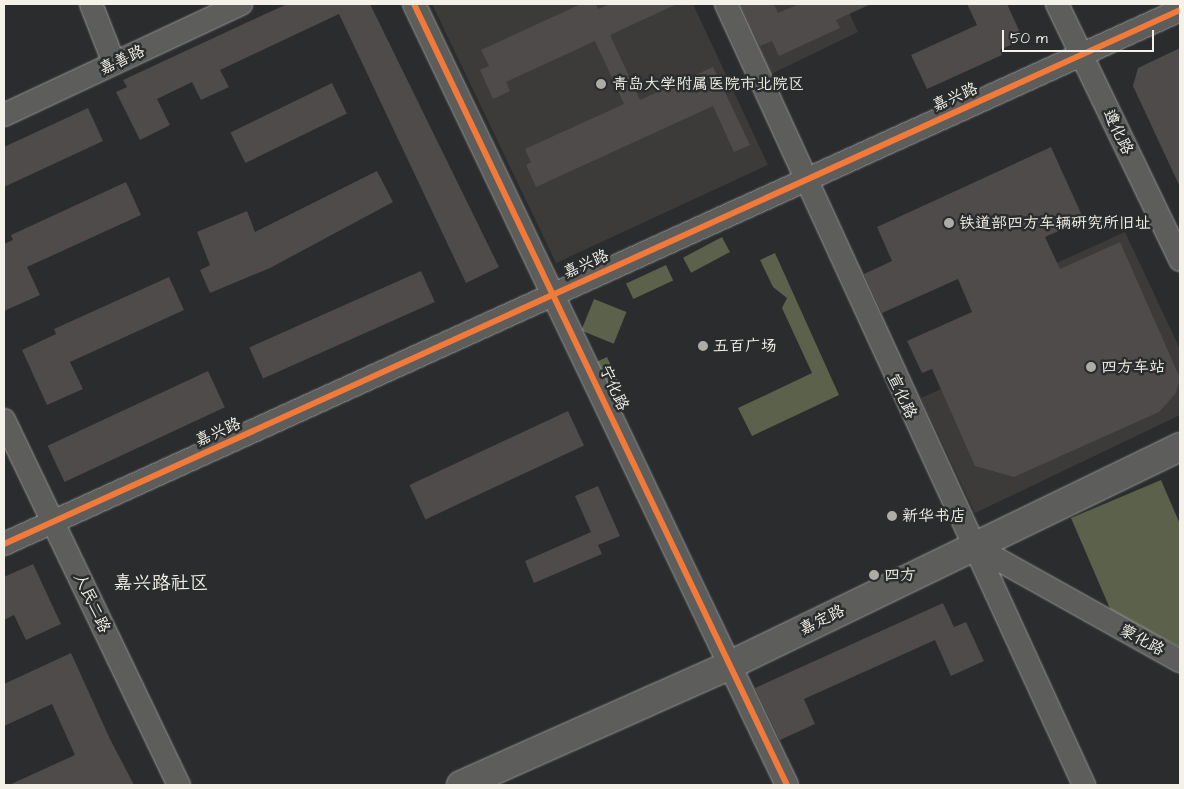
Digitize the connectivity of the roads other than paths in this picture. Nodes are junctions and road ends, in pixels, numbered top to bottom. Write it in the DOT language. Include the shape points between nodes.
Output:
graph roads {
  1 [pos="91,4"];
  2 [pos="241,4"];
  3 [pos="414,4"];
  4 [pos="726,4"];
  5 [pos="1057,4"];
  6 [pos="1180,10"];
  7 [pos="1080,55"];
  8 [pos="114,63"];
  9 [pos="4,115"];
  10 [pos="803,181"];
  11 [pos="1180,260"];
  12 [pos="555,294"];
  13 [pos="4,420"];
  14 [pos="1180,447"];
  15 [pos="53,522"];
  16 [pos="4,544"];
  17 [pos="974,546"];
  18 [pos="1180,661"];
  19 [pos="730,666"];
  20 [pos="179,785"];
  21 [pos="461,785"];
  22 [pos="787,785"];
  23 [pos="1084,785"];
  1 -- 8 [label="street"];
  2 -- 8 [label="street, 嘉善路"];
  3 -- 12 [label="street, 宁化路"];
  4 -- 10 [label="street, 宣化路"];
  5 -- 7 [label="street, 遵化路"];
  6 -- 7 [label="street, 嘉兴路"];
  7 -- 10 [label="street, 嘉兴路"];
  7 -- 11 [label="street, 遵化路"];
  8 -- 9 [label="street, 嘉善路"];
  10 -- 12 [label="street, 嘉兴路"];
  10 -- 17 [label="street, 宣化路"];
  12 -- 15 [label="street, 嘉兴路"];
  12 -- 19 [label="street, 宁化路"];
  13 -- 15 [label="street, 人民二路"];
  14 -- 17 [label="main road, 嘉定路"];
  15 -- 16 [label="street, 嘉兴路"];
  15 -- 20 [label="street, 人民二路"];
  17 -- 18 [label="street, 蒙化路"];
  17 -- 19 [label="main road, 嘉定路"];
  17 -- 23 [label="street, 宣化路"];
  19 -- 21 [label="main road, 嘉定路"];
  19 -- 22 [label="street, 宁化路"];
}
